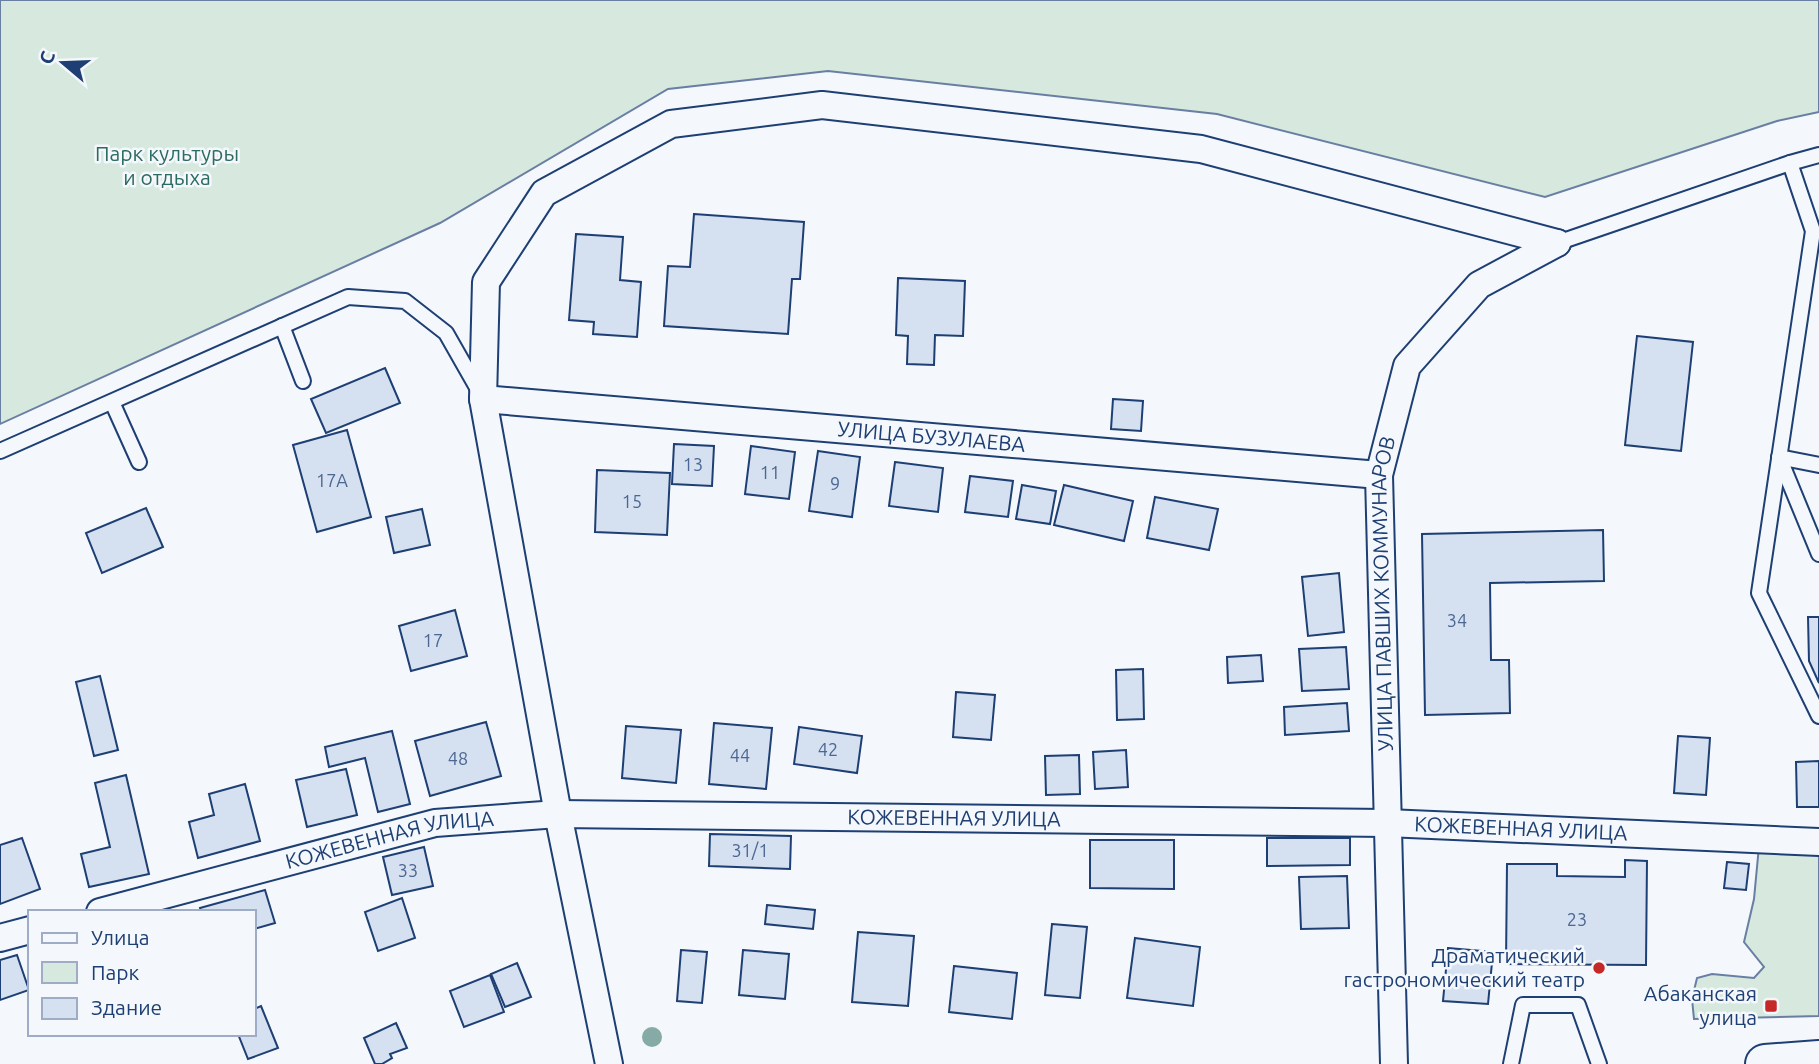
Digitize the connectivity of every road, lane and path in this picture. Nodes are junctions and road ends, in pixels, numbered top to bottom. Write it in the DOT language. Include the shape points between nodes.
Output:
graph roads {
  1 [pos="1819,155"];
  2 [pos="1790,163"];
  3 [pos="1557,243"];
  4 [pos="282,326"];
  5 [pos="303,381"];
  6 [pos="483,399"];
  7 [pos="112,402"];
  8 [pos="0,451"];
  9 [pos="1779,457"];
  10 [pos="139,461"];
  11 [pos="1819,464"];
  12 [pos="1379,475"];
  13 [pos="1819,554"];
  14 [pos="1819,716"];
  15 [pos="558,814"];
  16 [pos="1387,823"];
  17 [pos="1819,842"];
  18 [pos="108,910"];
  19 [pos="28,931"];
  20 [pos="0,938"];
  21 [pos="1819,1060"];
  22 [pos="609,1064"];
  23 [pos="1394,1064"];
  24 [pos="1511,1064"];
  25 [pos="1599,1064"];
  26 [pos="1765,1064"];
  1 -- 2 [label="lane"];
  2 -- 3 [label="lane"];
  2 -- 9 [label="lane" via="1813,230"];
  3 -- 6 [label="street" via="1201,149 822,104 671,124 544,193 486,282"];
  3 -- 12 [label="street, УЛИЦА ПАВШИХ КОММУНАРОВ" via="1479,285 1407,366"];
  4 -- 5 [label="lane"];
  4 -- 6 [label="lane" via="348,297 405,301 446,333"];
  4 -- 7 [label="lane"];
  6 -- 12 [label="street, УЛИЦА БУЗУЛАЕВА"];
  6 -- 15 [label="street"];
  7 -- 8 [label="lane"];
  7 -- 10 [label="lane"];
  9 -- 11 [label="lane"];
  9 -- 13 [label="lane"];
  9 -- 14 [label="lane" via="1759,593"];
  12 -- 16 [label="street, УЛИЦА ПАВШИХ КОММУНАРОВ"];
  15 -- 16 [label="street, КОЖЕВЕННАЯ УЛИЦА"];
  15 -- 18 [label="street, КОЖЕВЕННАЯ УЛИЦА" via="435,823"];
  15 -- 22 [label="street"];
  16 -- 17 [label="street, КОЖЕВЕННАЯ УЛИЦА"];
  16 -- 23 [label="street, УЛИЦА ПАВШИХ КОММУНАРОВ"];
  19 -- 20 [label="street"];
  21 -- 26 [label="main road"];
  24 -- 25 [label="lane" via="1523,1005 1578,1005"];
}
